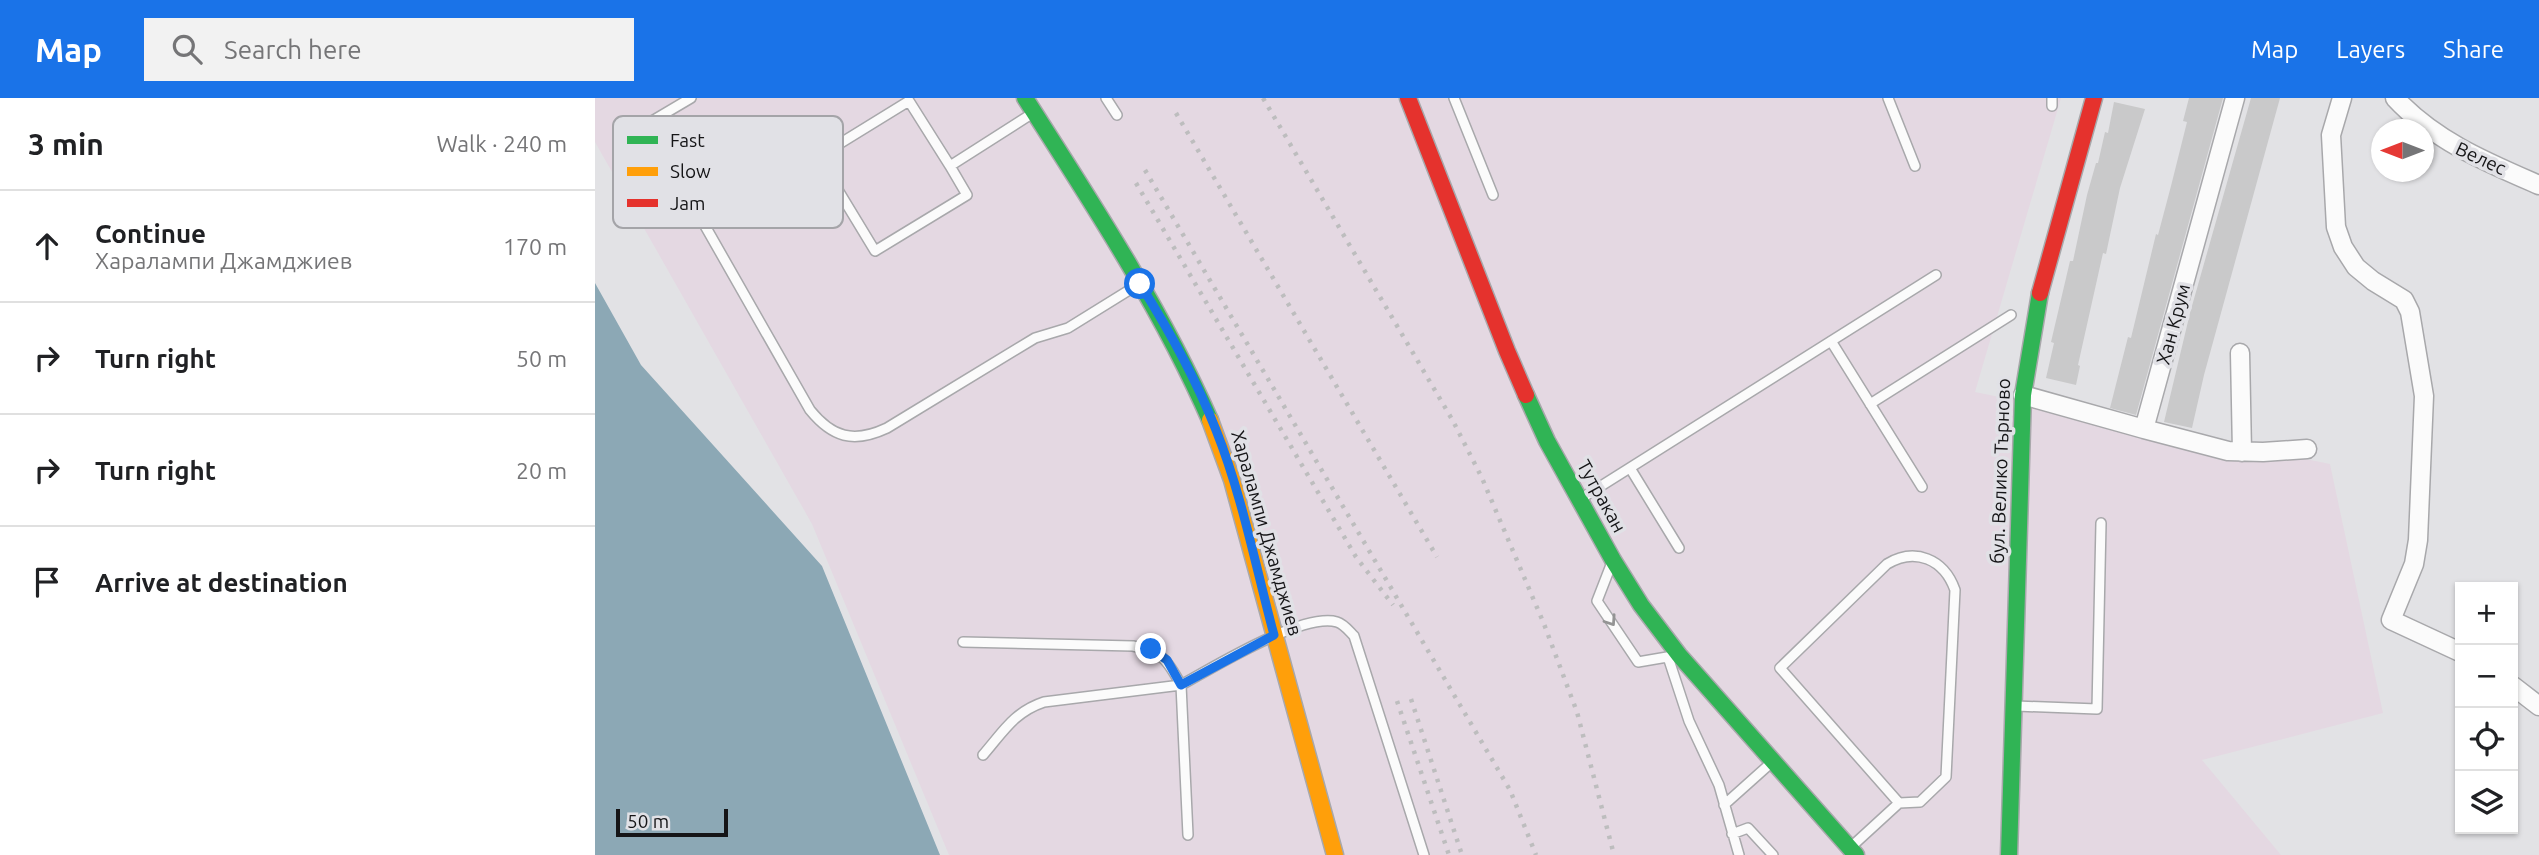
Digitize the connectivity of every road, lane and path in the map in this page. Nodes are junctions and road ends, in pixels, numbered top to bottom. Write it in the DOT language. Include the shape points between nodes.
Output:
graph roads {
  1 [pos="691,98"];
  2 [pos="1106,98"];
  3 [pos="1408,98"];
  4 [pos="1454,98"];
  5 [pos="1888,98"];
  6 [pos="2094,98"];
  7 [pos="2235,98"];
  8 [pos="2342,98"];
  9 [pos="2395,98"];
  10 [pos="1030,105"];
  11 [pos="1117,115"];
  12 [pos="661,116"];
  13 [pos="843,142"];
  14 [pos="950,166"];
  15 [pos="1915,166"];
  16 [pos="2539,185"];
  17 [pos="1493,195"];
  18 [pos="843,198"];
  19 [pos="706,228"];
  20 [pos="1935,275"];
  21 [pos="1140,284"];
  22 [pos="2011,315"];
  23 [pos="1832,341"];
  24 [pos="2240,354"];
  25 [pos="2023,395"];
  26 [pos="1870,404"];
  27 [pos="2144,429"];
  28 [pos="2307,449"];
  29 [pos="2242,452"];
  30 [pos="1630,468"];
  31 [pos="1922,487"];
  32 [pos="1580,499"];
  33 [pos="2101,523"];
  34 [pos="1679,548"];
  35 [pos="1613,560"];
  36 [pos="1274,635"];
  37 [pos="963,642"];
  38 [pos="2455,650"];
  39 [pos="1673,656"];
  40 [pos="1181,685"];
  41 [pos="2518,690"];
  42 [pos="2014,706"];
  43 [pos="2539,706"];
  44 [pos="983,755"];
  45 [pos="1772,762"];
  46 [pos="1899,803"];
  47 [pos="1724,805"];
  48 [pos="1732,834"];
  49 [pos="1188,835"];
  50 [pos="1853,852"];
  51 [pos="1335,855"];
  52 [pos="1424,855"];
  53 [pos="1739,855"];
  54 [pos="1773,855"];
  55 [pos="2009,855"];
  1 -- 12 [label="lane"];
  2 -- 11 [label="lane"];
  3 -- 32 [label="street, Тутракан" via="1507,351 1547,441"];
  4 -- 17 [label="lane"];
  5 -- 15 [label="lane"];
  6 -- 25 [label="street, бул. Велико Търново" via="2036,304"];
  7 -- 27 [label="street, Хан Крум"];
  8 -- 38 [label="street" via="2331,135 2336,227 2356,267 2404,300 2424,396 2418,540 2414,564 2391,620"];
  9 -- 16 [label="street, Велес" via="2445,141"];
  10 -- 14 [label="lane"];
  10 -- 21 [label="street, Харалампи Джамджиев"];
  13 -- 14 [label="lane" via="909,101"];
  14 -- 18 [label="lane" via="967,195 875,251"];
  19 -- 21 [label="lane" via="810,410 835,434 853,437 871,436 887,428 1035,338 1067,328"];
  20 -- 23 [label="lane"];
  21 -- 36 [label="street, Харалампи Джамджиев" via="1217,431"];
  22 -- 26 [label="lane"];
  23 -- 26 [label="lane"];
  23 -- 30 [label="lane"];
  24 -- 29 [label="street"];
  25 -- 27 [label="street"];
  25 -- 42 [label="street, бул. Велико Търново"];
  26 -- 31 [label="lane"];
  27 -- 29 [label="street"];
  28 -- 29 [label="street"];
  30 -- 32 [label="lane"];
  30 -- 34 [label="lane"];
  32 -- 35 [label="street, Тутракан"];
  33 -- 42 [label="lane" via="2097,709"];
  35 -- 39 [label="street, Тутракан"];
  35 -- 39 [label="lane, one-way" via="1597,601 1639,662"];
  36 -- 40 [label="lane"];
  36 -- 51 [label="street, Харалампи Джамджиев"];
  36 -- 52 [label="lane" via="1322,620 1341,622 1354,636"];
  37 -- 40 [label="lane" via="1151,649 1167,660"];
  39 -- 45 [label="street, Тутракан"];
  39 -- 47 [label="lane" via="1680,699"];
  40 -- 44 [label="lane" via="1044,702 1016,716"];
  40 -- 49 [label="lane"];
  41 -- 43 [label="street"];
  42 -- 55 [label="street, бул. Велико Търново"];
  45 -- 47 [label="lane"];
  45 -- 50 [label="street, Тутракан"];
  46 -- 46 [label="lane" via="1780,668 1887,564 1913,556 1942,568 1955,590 1946,777 1920,802"];
  46 -- 50 [label="lane"];
  47 -- 48 [label="lane"];
  48 -- 53 [label="lane"];
  48 -- 54 [label="lane" via="1748,828"];
}
